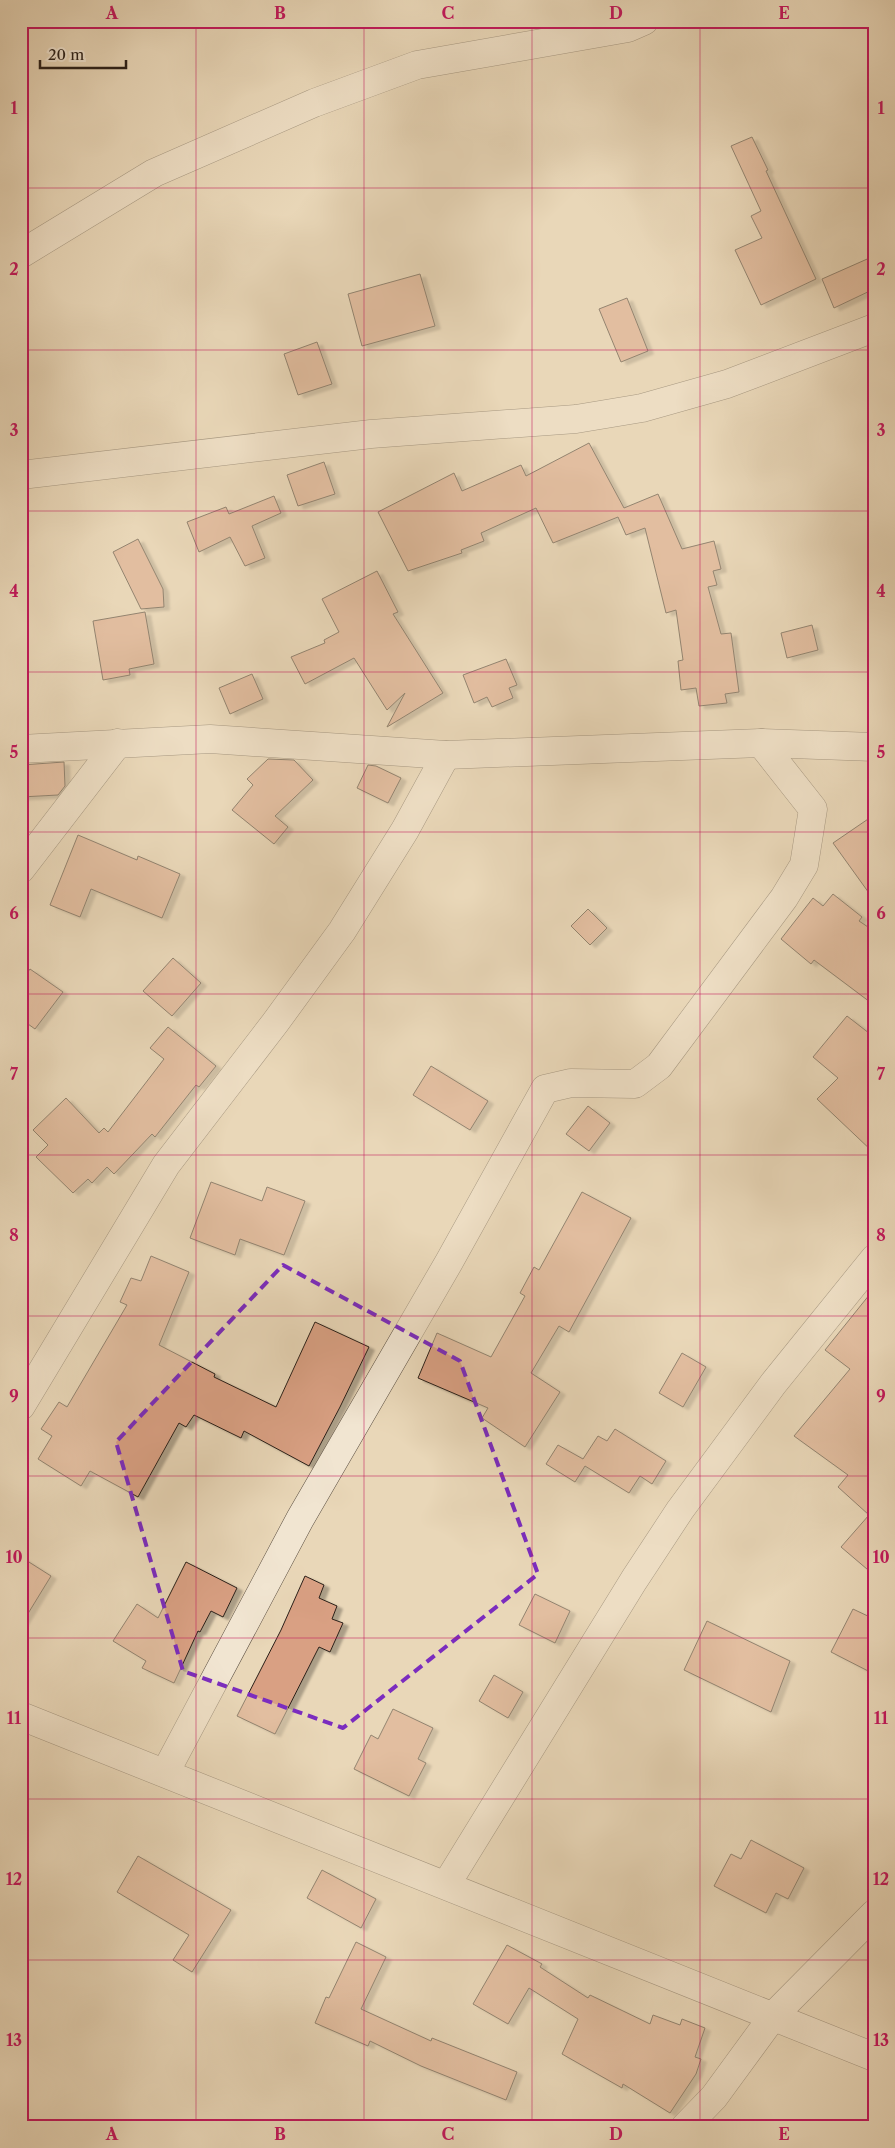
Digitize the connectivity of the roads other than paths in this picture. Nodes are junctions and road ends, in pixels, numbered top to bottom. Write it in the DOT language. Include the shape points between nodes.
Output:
graph roads {
  1 [pos="644,21"];
  2 [pos="21,254"];
  3 [pos="874,328"];
  4 [pos="21,475"];
  5 [pos="118,743"];
  6 [pos="761,743"];
  7 [pos="874,747"];
  8 [pos="21,749"];
  9 [pos="446,755"];
  10 [pos="21,868"];
  11 [pos="874,1259"];
  12 [pos="21,1406"];
  13 [pos="21,1716"];
  14 [pos="165,1773"];
  15 [pos="446,1885"];
  16 [pos="874,1914"];
  17 [pos="774,2015"];
  18 [pos="874,2056"];
  19 [pos="685,2127"];
  1 -- 2 [label="street" via="628,28 417,65 314,103 154,173"];
  3 -- 4 [label="street" via="727,384 642,408 576,419 370,434"];
  5 -- 8 [label="street"];
  5 -- 9 [label="street" via="210,739"];
  5 -- 10 [label="street"];
  6 -- 7 [label="street"];
  6 -- 9 [label="street"];
  6 -- 14 [label="street" via="813,809 804,865 784,898 659,1066 635,1084 571,1083 544,1089 449,1262 300,1519"];
  9 -- 12 [label="street" via="405,830 342,931 166,1165"];
  11 -- 15 [label="street" via="773,1384 680,1510"];
  13 -- 14 [label="street"];
  14 -- 15 [label="street"];
  15 -- 17 [label="street"];
  16 -- 17 [label="street"];
  17 -- 18 [label="street"];
  17 -- 19 [label="street" via="714,2097"];
}
